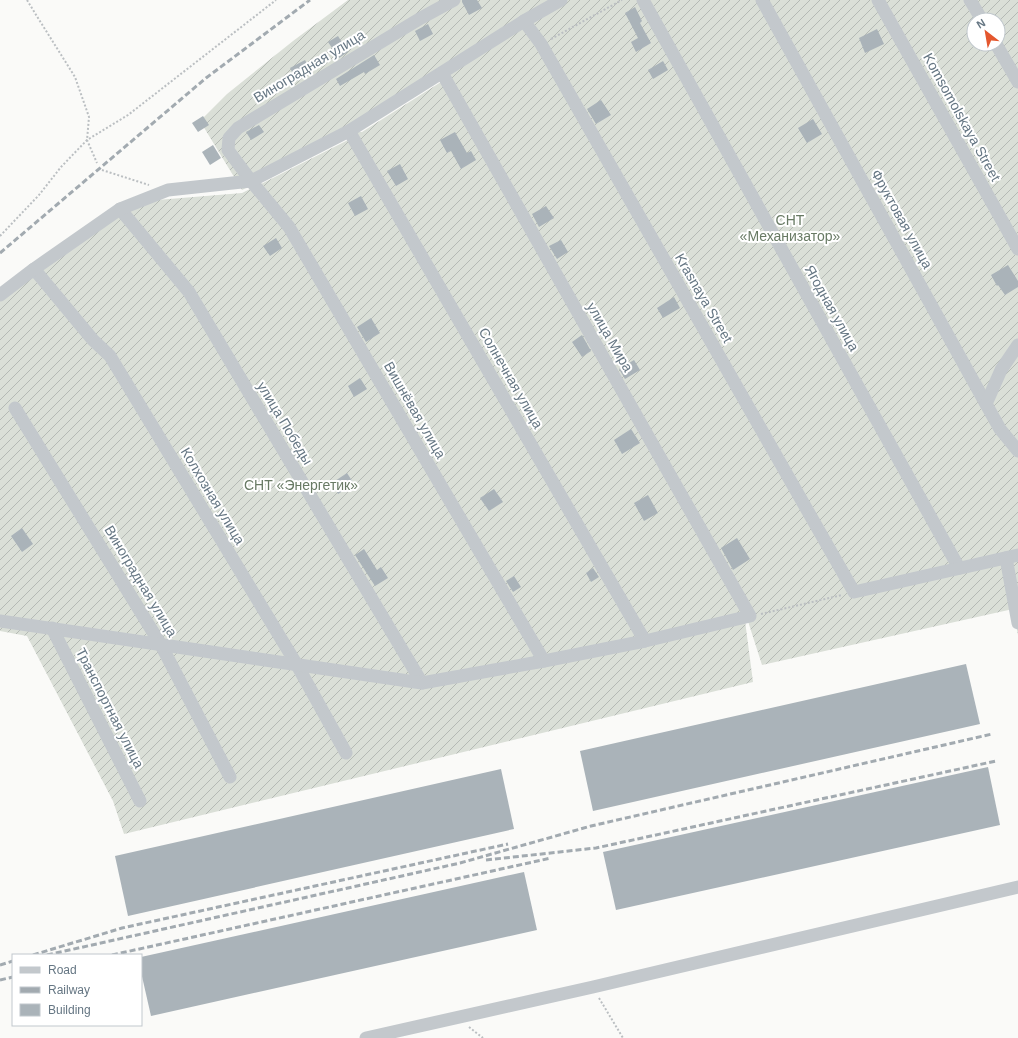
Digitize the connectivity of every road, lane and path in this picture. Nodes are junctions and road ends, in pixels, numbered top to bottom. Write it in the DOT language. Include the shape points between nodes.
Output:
graph roads {
  1 [pos="27,0"];
  2 [pos="276,0"];
  3 [pos="454,0"];
  4 [pos="561,0"];
  5 [pos="622,0"];
  6 [pos="643,0"];
  7 [pos="762,0"];
  8 [pos="878,0"];
  9 [pos="970,0"];
  10 [pos="977,12"];
  11 [pos="524,21"];
  12 [pos="541,44"];
  13 [pos="1001,52"];
  14 [pos="442,72"];
  15 [pos="1018,82"];
  16 [pos="348,131"];
  17 [pos="87,140"];
  18 [pos="97,163"];
  19 [pos="102,170"];
  20 [pos="251,181"];
  21 [pos="168,190"];
  22 [pos="120,209"];
  23 [pos="0,236"];
  24 [pos="1018,249"];
  25 [pos="34,269"];
  26 [pos="0,295"];
  27 [pos="1018,345"];
  28 [pos="986,404"];
  29 [pos="15,408"];
  30 [pos="1018,450"];
  31 [pos="1012,557"];
  32 [pos="959,568"];
  33 [pos="854,592"];
  34 [pos="750,616"];
  35 [pos="2,619"];
  36 [pos="1018,623"];
  37 [pos="52,628"];
  38 [pos="645,641"];
  39 [pos="161,645"];
  40 [pos="544,661"];
  41 [pos="297,665"];
  42 [pos="422,683"];
  43 [pos="346,754"];
  44 [pos="230,776"];
  45 [pos="140,801"];
  46 [pos="1018,887"];
  47 [pos="593,987"];
  48 [pos="366,1038"];
  49 [pos="623,1038"];
  1 -- 17 [label="path" via="74,77 89,117"];
  2 -- 17 [label="path" via="128,115"];
  3 -- 20 [label="street, Виноградная улица" via="238,128 228,138 228,150"];
  4 -- 11 [label="street"];
  5 -- 12 [label="path"];
  6 -- 32 [label="street, Ягодная улица"];
  7 -- 28 [label="street, Фруктовая улица"];
  8 -- 24 [label="street, Komsomolskaya Street"];
  9 -- 10 [label="street"];
  11 -- 12 [label="street, Krasnaya Street"];
  11 -- 14 [label="street"];
  12 -- 33 [label="street, Krasnaya Street"];
  13 -- 15 [label="street"];
  14 -- 16 [label="street"];
  14 -- 34 [label="street, улица Мира"];
  16 -- 20 [label="street"];
  16 -- 38 [label="street, Солнечная улица"];
  17 -- 18 [label="path"];
  17 -- 23 [label="path" via="61,167 39,196"];
  19 -- 21 [label="path"];
  20 -- 21 [label="street"];
  20 -- 40 [label="street, Вишнёвая улица" via="289,227"];
  21 -- 22 [label="street"];
  22 -- 25 [label="street"];
  22 -- 42 [label="street, улица Победы" via="189,292"];
  25 -- 26 [label="street"];
  25 -- 41 [label="street, Колхозная улица" via="93,340 110,356"];
  27 -- 28 [label="street" via="1001,370"];
  28 -- 30 [label="street, Фруктовая улица" via="1000,429"];
  29 -- 39 [label="street, Виноградная улица"];
  31 -- 32 [label="street"];
  31 -- 36 [label="street"];
  32 -- 33 [label="street"];
  33 -- 34 [label="path"];
  34 -- 38 [label="street"];
  35 -- 37 [label="street"];
  37 -- 39 [label="street"];
  37 -- 45 [label="street, Транспортная улица"];
  38 -- 40 [label="street"];
  39 -- 41 [label="street"];
  39 -- 44 [label="street, Виноградная улица"];
  40 -- 42 [label="street"];
  41 -- 42 [label="street"];
  41 -- 43 [label="street, Колхозная улица"];
  46 -- 47 [label="street"];
  47 -- 48 [label="street"];
  47 -- 49 [label="path"];
}
